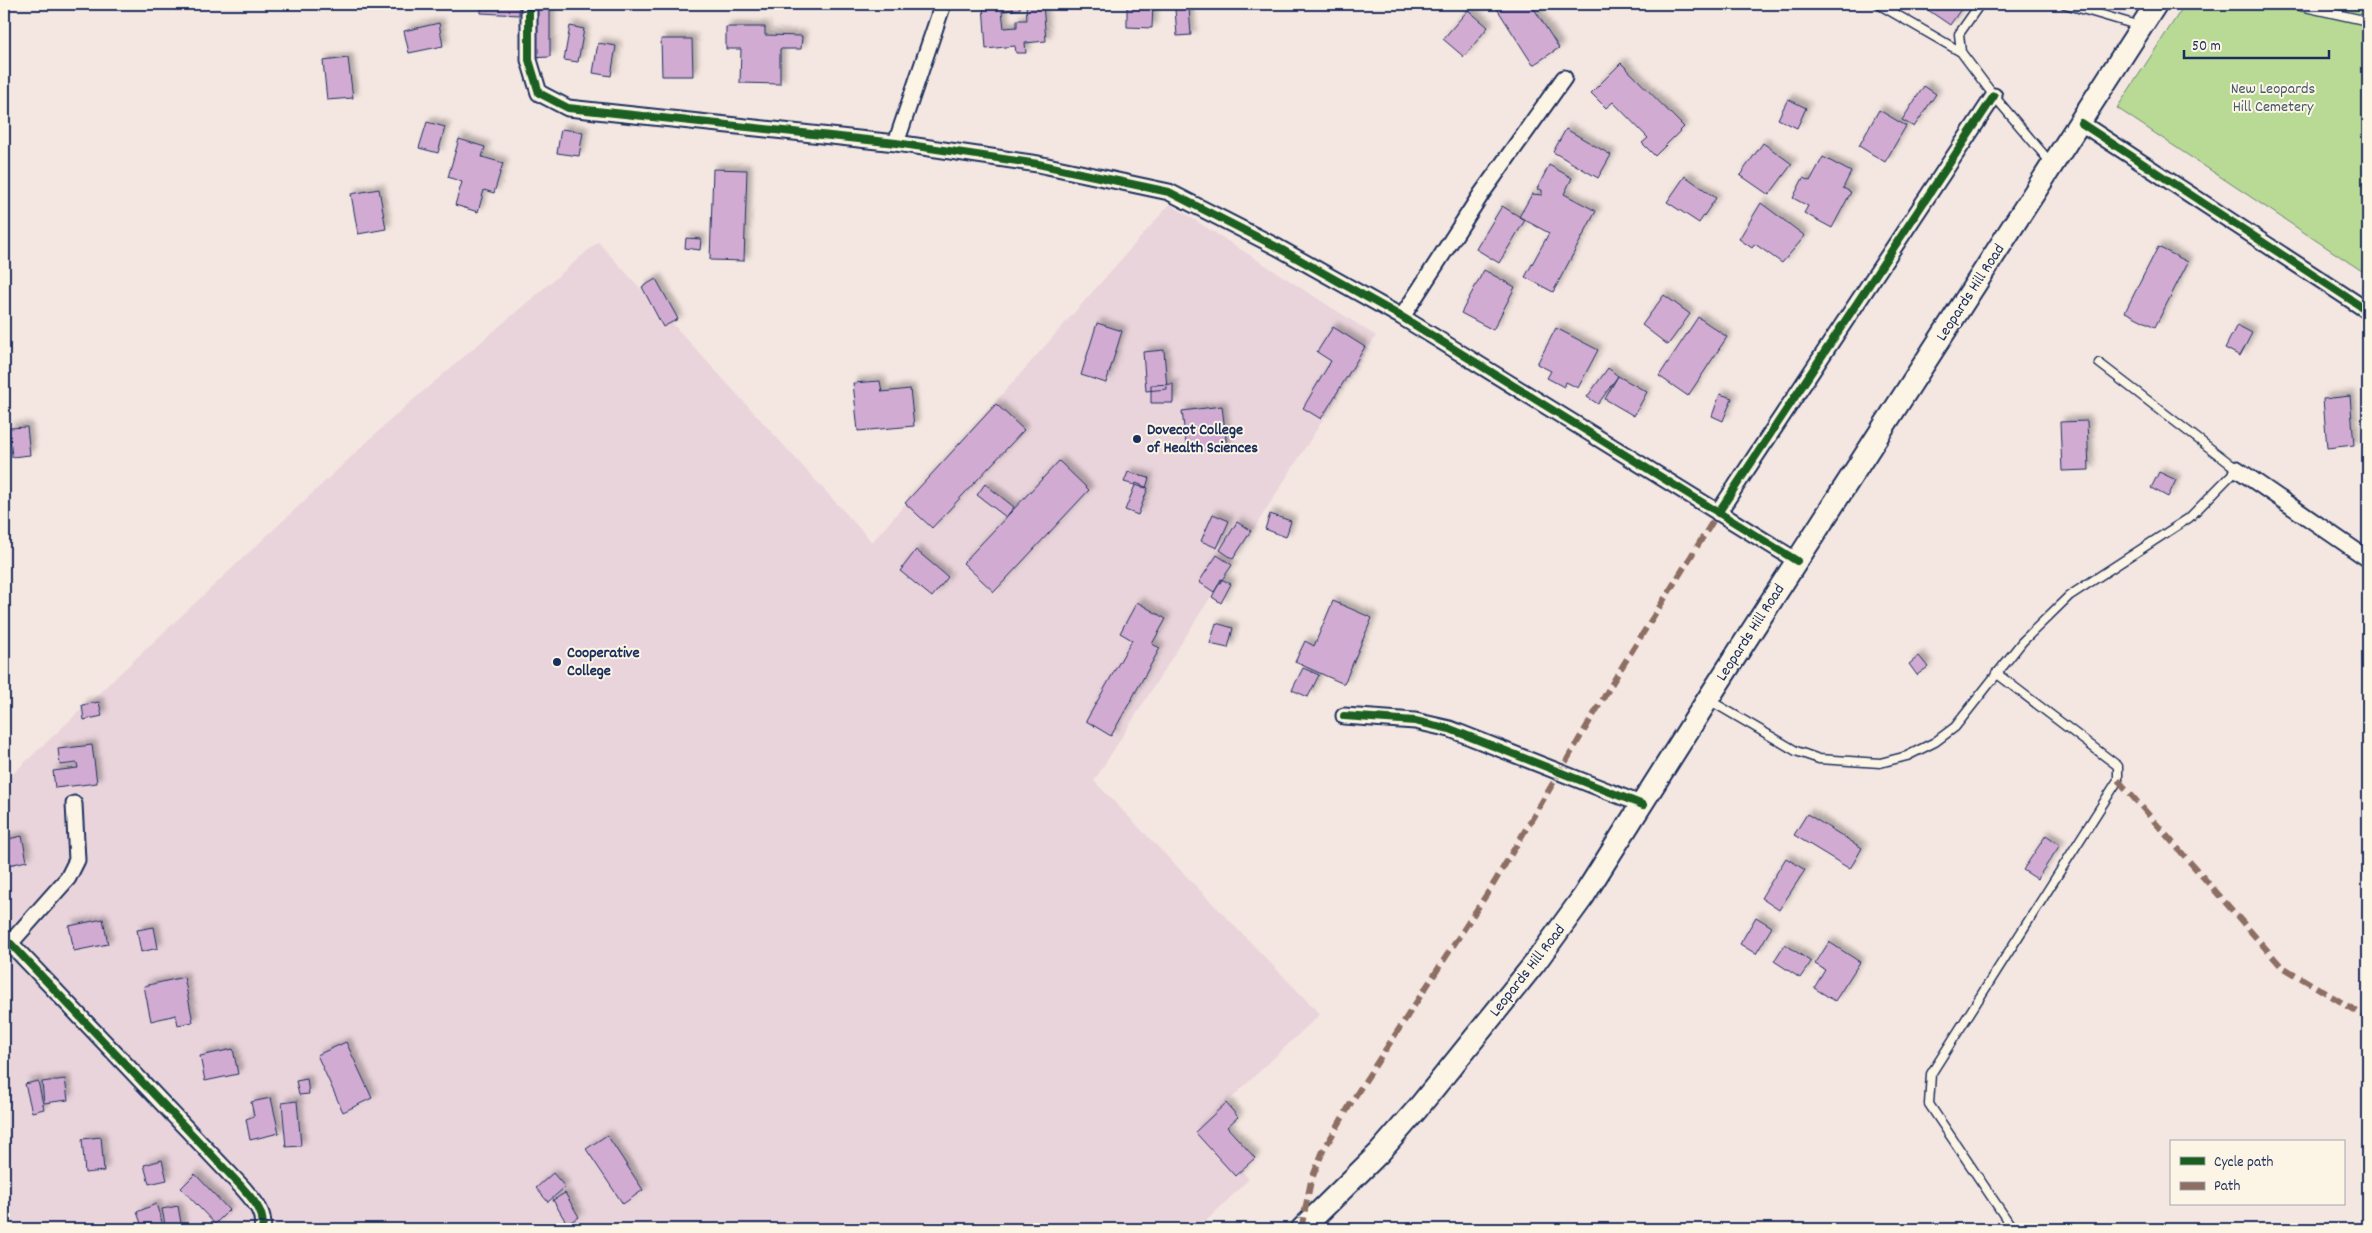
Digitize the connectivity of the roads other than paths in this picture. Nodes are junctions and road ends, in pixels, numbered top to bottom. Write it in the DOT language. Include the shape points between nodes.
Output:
graph roads {
  1 [pos="530,4"];
  2 [pos="943,4"];
  3 [pos="1878,4"];
  4 [pos="1980,4"];
  5 [pos="2065,4"];
  6 [pos="2156,4"];
  7 [pos="2291,4"];
  8 [pos="2368,21"];
  9 [pos="2142,27"];
  10 [pos="1961,52"];
  11 [pos="1564,78"];
  12 [pos="1994,96"];
  13 [pos="2081,123"];
  14 [pos="896,144"];
  15 [pos="2053,166"];
  16 [pos="2368,311"];
  17 [pos="1402,317"];
  18 [pos="2099,363"];
  19 [pos="2237,469"];
  20 [pos="1718,513"];
  21 [pos="2368,558"];
  22 [pos="1797,561"];
  23 [pos="1996,673"];
  24 [pos="1708,700"];
  25 [pos="1344,716"];
  26 [pos="74,804"];
  27 [pos="1643,805"];
  28 [pos="7,947"];
  29 [pos="262,1229"];
  30 [pos="1302,1229"];
  31 [pos="2013,1229"];
  1 -- 14 [label="street" via="528,60 540,93 568,108"];
  2 -- 14 [label="street"];
  3 -- 10 [label="lane"];
  4 -- 10 [label="lane" via="1960,34"];
  5 -- 9 [label="lane"];
  6 -- 9 [label="main road, Leopards Hill Road"];
  7 -- 8 [label="lane"];
  9 -- 13 [label="main road, Leopards Hill Road"];
  10 -- 12 [label="lane"];
  11 -- 17 [label="street" via="1482,193"];
  12 -- 15 [label="lane"];
  12 -- 20 [label="street"];
  13 -- 15 [label="main road, Leopards Hill Road"];
  13 -- 16 [label="street"];
  14 -- 17 [label="street" via="1038,164 1170,192"];
  15 -- 22 [label="main road, Leopards Hill Road"];
  17 -- 20 [label="street"];
  18 -- 19 [label="lane"];
  19 -- 21 [label="street"];
  19 -- 23 [label="lane" via="2189,518 2069,596 2039,623"];
  20 -- 22 [label="street"];
  22 -- 24 [label="main road, Leopards Hill Road"];
  23 -- 24 [label="lane" via="1955,728 1907,756 1880,763 1819,760 1796,751"];
  23 -- 31 [label="lane" via="2118,766 2118,780 1932,1074 1929,1104"];
  24 -- 27 [label="main road, Leopards Hill Road"];
  25 -- 27 [label="street" via="1415,721 1450,729"];
  26 -- 28 [label="street" via="77,860 68,878"];
  27 -- 30 [label="main road, Leopards Hill Road" via="1584,897 1529,970 1379,1153"];
  28 -- 29 [label="street" via="242,1187 259,1208 264,1223"];
}
